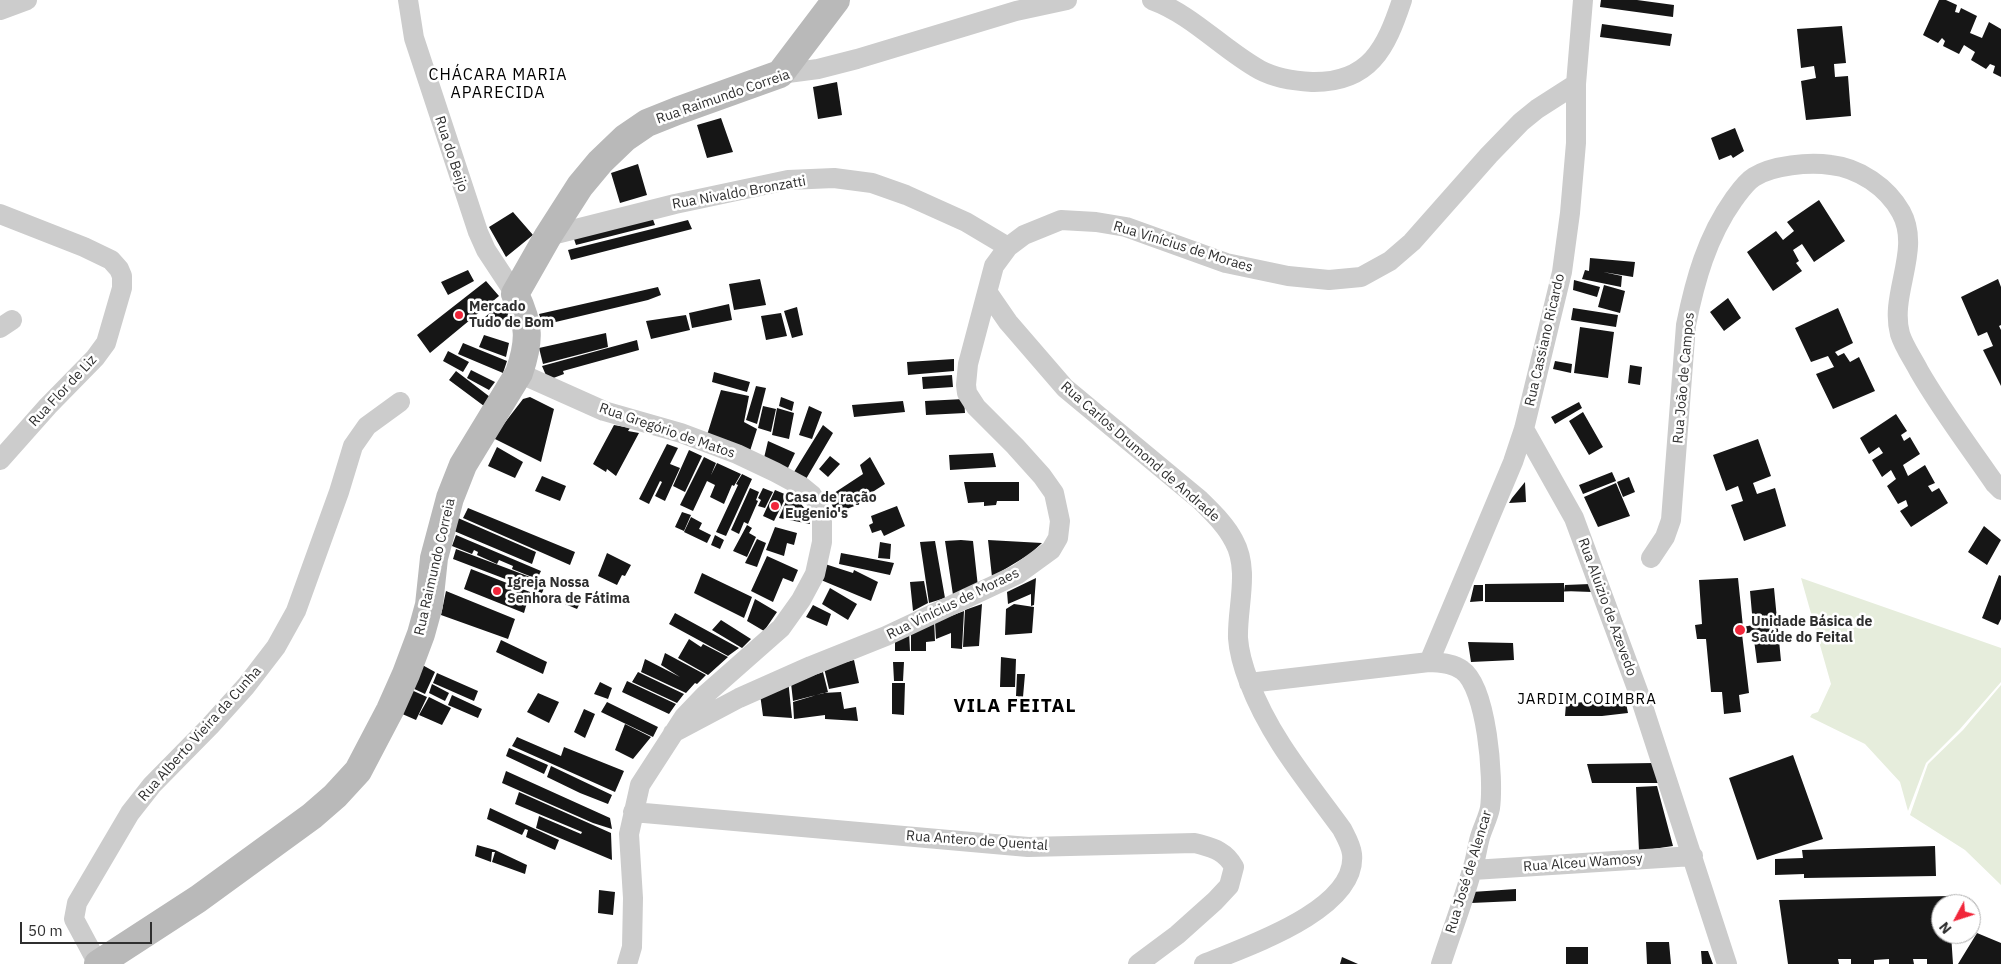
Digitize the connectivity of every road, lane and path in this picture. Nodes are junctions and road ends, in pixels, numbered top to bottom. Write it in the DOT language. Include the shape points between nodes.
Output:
graph roads {
  1 [pos="26,0"];
  2 [pos="836,0"];
  3 [pos="1067,0"];
  4 [pos="1152,0"];
  5 [pos="1402,0"];
  6 [pos="1584,0"];
  7 [pos="406,2"];
  8 [pos="0,10"];
  9 [pos="780,74"];
  10 [pos="1576,84"];
  11 [pos="0,214"];
  12 [pos="548,236"];
  13 [pos="1008,247"];
  14 [pos="988,293"];
  15 [pos="515,294"];
  16 [pos="519,373"];
  17 [pos="400,402"];
  18 [pos="1524,429"];
  19 [pos="7,438"];
  20 [pos="0,460"];
  21 [pos="2001,490"];
  22 [pos="1651,558"];
  23 [pos="1429,662"];
  24 [pos="1249,683"];
  25 [pos="673,733"];
  26 [pos="633,812"];
  27 [pos="1693,856"];
  28 [pos="1472,870"];
  29 [pos="98,964"];
  30 [pos="627,964"];
  31 [pos="1138,964"];
  32 [pos="1204,964"];
  33 [pos="1441,964"];
  34 [pos="1727,964"];
  1 -- 8 [label="street"];
  2 -- 9 [label="street"];
  3 -- 9 [label="street, Rua Raimundo Correia" via="1016,11 857,60"];
  4 -- 5 [label="street" via="1182,14 1262,71 1295,81 1325,82 1360,71 1376,56 1391,32"];
  6 -- 10 [label="street, Rua Cassiano Ricardo"];
  7 -- 15 [label="street, Rua do Beijo" via="419,54 478,232"];
  9 -- 12 [label="street, Rua Raimundo Correia" via="647,123 625,138 580,186"];
  10 -- 13 [label="street, Rua Vinícius de Moraes" via="1521,122 1412,242 1390,261 1361,277 1329,280 1288,276 1226,263 1126,227 1096,222 1061,220 1024,235"];
  10 -- 18 [label="street, Rua Cassiano Ricardo" via="1576,143 1562,272"];
  11 -- 19 [label="street, Rua Flor de Liz" via="111,260 122,276 122,288 106,342 95,358"];
  12 -- 13 [label="street, Rua Nivaldo Bronzatti" via="788,180 834,178 872,183 906,195 966,222"];
  12 -- 15 [label="street, Rua Raimundo Correia"];
  13 -- 14 [label="street, Rua Vinícius de Moraes" via="994,266"];
  14 -- 24 [label="street, Rua Carlos Drumond de Andrade" via="1008,322 1065,388 1200,500 1235,541 1240,558 1238,639"];
  14 -- 25 [label="street, Rua Vinícius de Moraes" via="968,364 967,393 1054,493 1060,521 1058,538 1051,550 1018,574 886,636 739,698"];
  15 -- 16 [label="street, Rua Raimundo Correia" via="524,312 528,339"];
  16 -- 25 [label="street, Rua Gregório de Matos" via="604,411 681,433 737,454 801,486 819,506 822,542 815,574 801,600 781,628 704,695"];
  16 -- 29 [label="street, Rua Raimundo Correia" via="463,465 450,498 434,558 421,634 390,710 358,771 312,816 198,899"];
  17 -- 29 [label="street, Rua Alberto Vieira da Cunha" via="366,426 353,446 296,611 276,647 246,686 152,785 130,813 77,904 74,919"];
  18 -- 23 [label="street, Rua Cassiano Ricardo"];
  18 -- 27 [label="street, Rua Aluizio de Azevedo" via="1574,518 1639,694"];
  19 -- 20 [label="street, Rua Flor de Liz"];
  21 -- 22 [label="street, Rua João de Campos" via="1935,400 1900,334 1899,298 1908,235 1901,212 1874,182 1852,170 1816,163 1768,170 1752,178 1742,189 1705,251 1686,325 1671,520 1665,537"];
  23 -- 24 [label="street, Rua José de Alencar"];
  23 -- 28 [label="street, Rua José de Alencar" via="1463,670 1479,696 1492,774 1490,809"];
  24 -- 32 [label="street, Rua Carlos Drumond de Andrade" via="1273,734 1342,829 1352,855 1351,867 1336,894 1302,920 1266,939"];
  25 -- 26 [label="street, Rua Gregório de Matos" via="640,785"];
  26 -- 30 [label="street, Rua Gregório de Matos" via="629,834 632,947"];
  26 -- 31 [label="street, Rua Antero de Quental" via="1028,847 1195,843 1218,849 1234,867 1229,886 1177,935"];
  27 -- 28 [label="street, Rua Alceu Wamosy"];
  27 -- 34 [label="street, Rua Aluizio de Azevedo"];
  28 -- 33 [label="street, Rua José de Alencar"];
}
